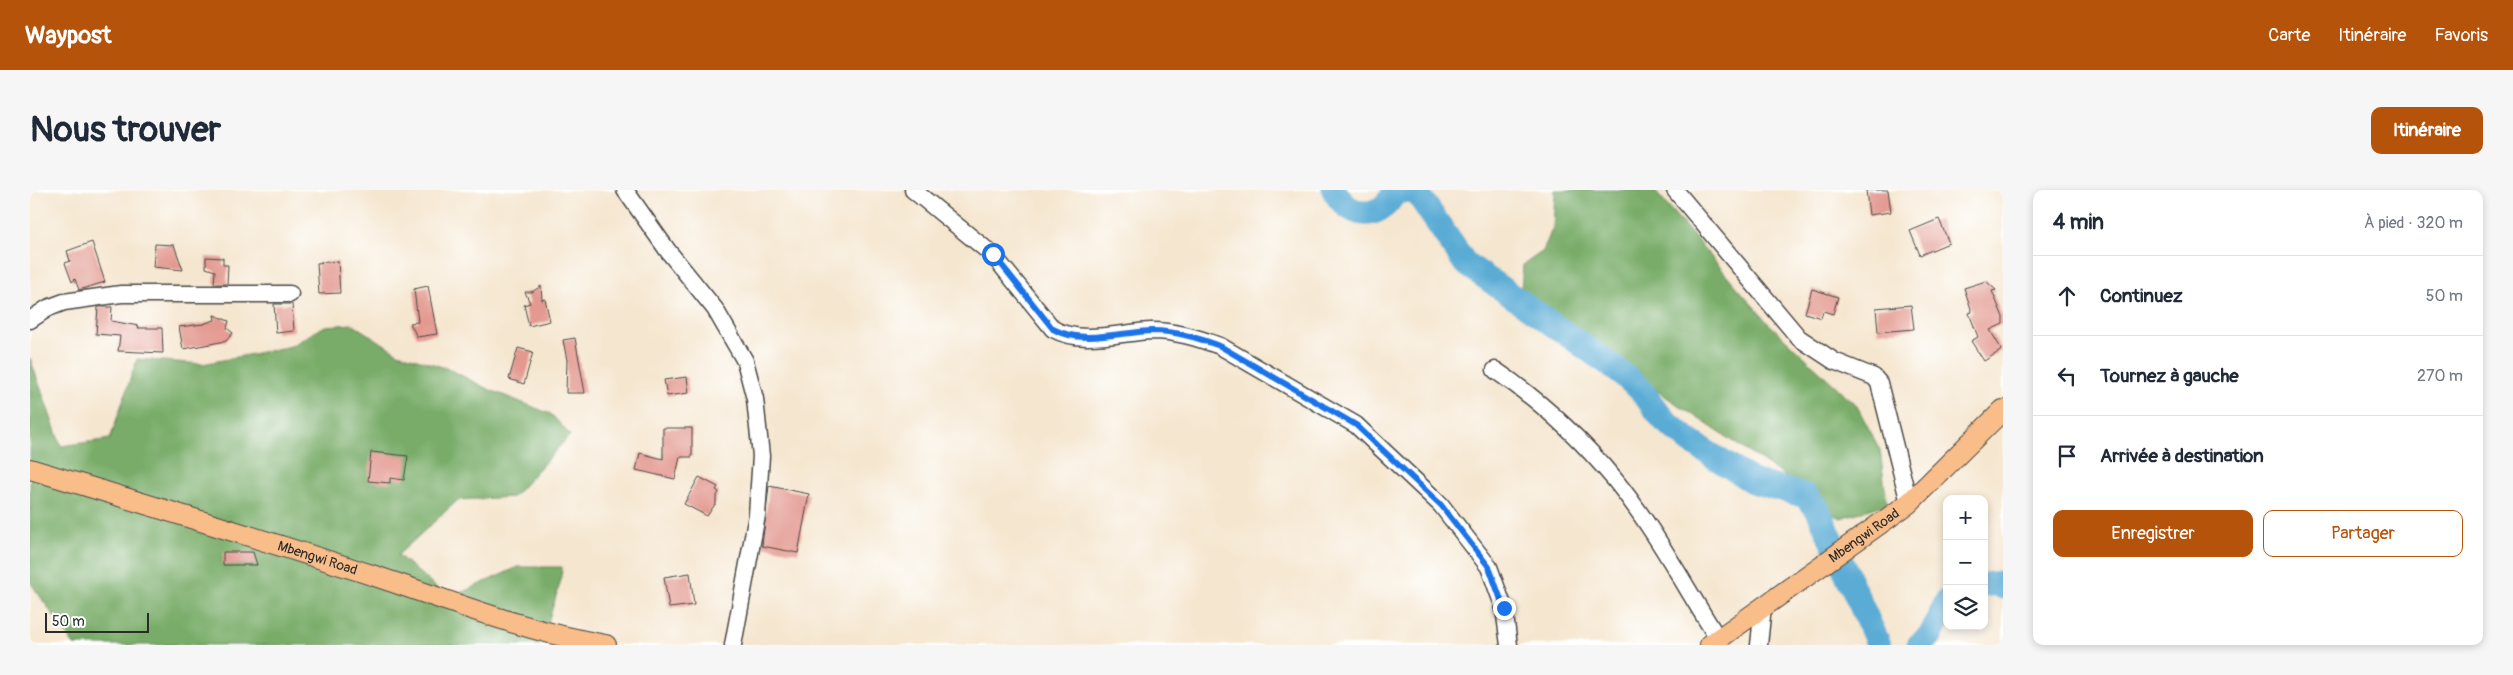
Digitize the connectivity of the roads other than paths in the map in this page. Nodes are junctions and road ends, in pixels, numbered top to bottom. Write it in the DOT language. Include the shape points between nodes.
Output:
graph roads {
  1 [pos="625,190"];
  2 [pos="913,190"];
  3 [pos="1675,190"];
  4 [pos="290,294"];
  5 [pos="30,320"];
  6 [pos="1495,370"];
  7 [pos="2003,410"];
  8 [pos="30,469"];
  9 [pos="1909,503"];
  10 [pos="1762,606"];
  11 [pos="1714,642"];
  12 [pos="606,645"];
  13 [pos="733,645"];
  14 [pos="1509,645"];
  15 [pos="1759,645"];
  1 -- 13 [label="street" via="715,309 745,361 755,399 761,456 757,515"];
  2 -- 14 [label="street" via="993,254 1053,329 1062,334 1080,337 1153,331 1198,338 1220,346 1356,425 1441,505 1489,567 1504,608"];
  3 -- 9 [label="street" via="1799,338 1834,361 1874,377 1879,383"];
  4 -- 5 [label="street" via="121,294 64,302"];
  6 -- 11 [label="street" via="1528,392 1566,426 1616,481 1646,524"];
  7 -- 9 [label="main road, Mbengwi Road"];
  8 -- 12 [label="main road, Mbengwi Road" via="378,577 499,619 573,640"];
  9 -- 10 [label="main road, Mbengwi Road"];
  10 -- 11 [label="main road, Mbengwi Road"];
  10 -- 15 [label="street"];
}
